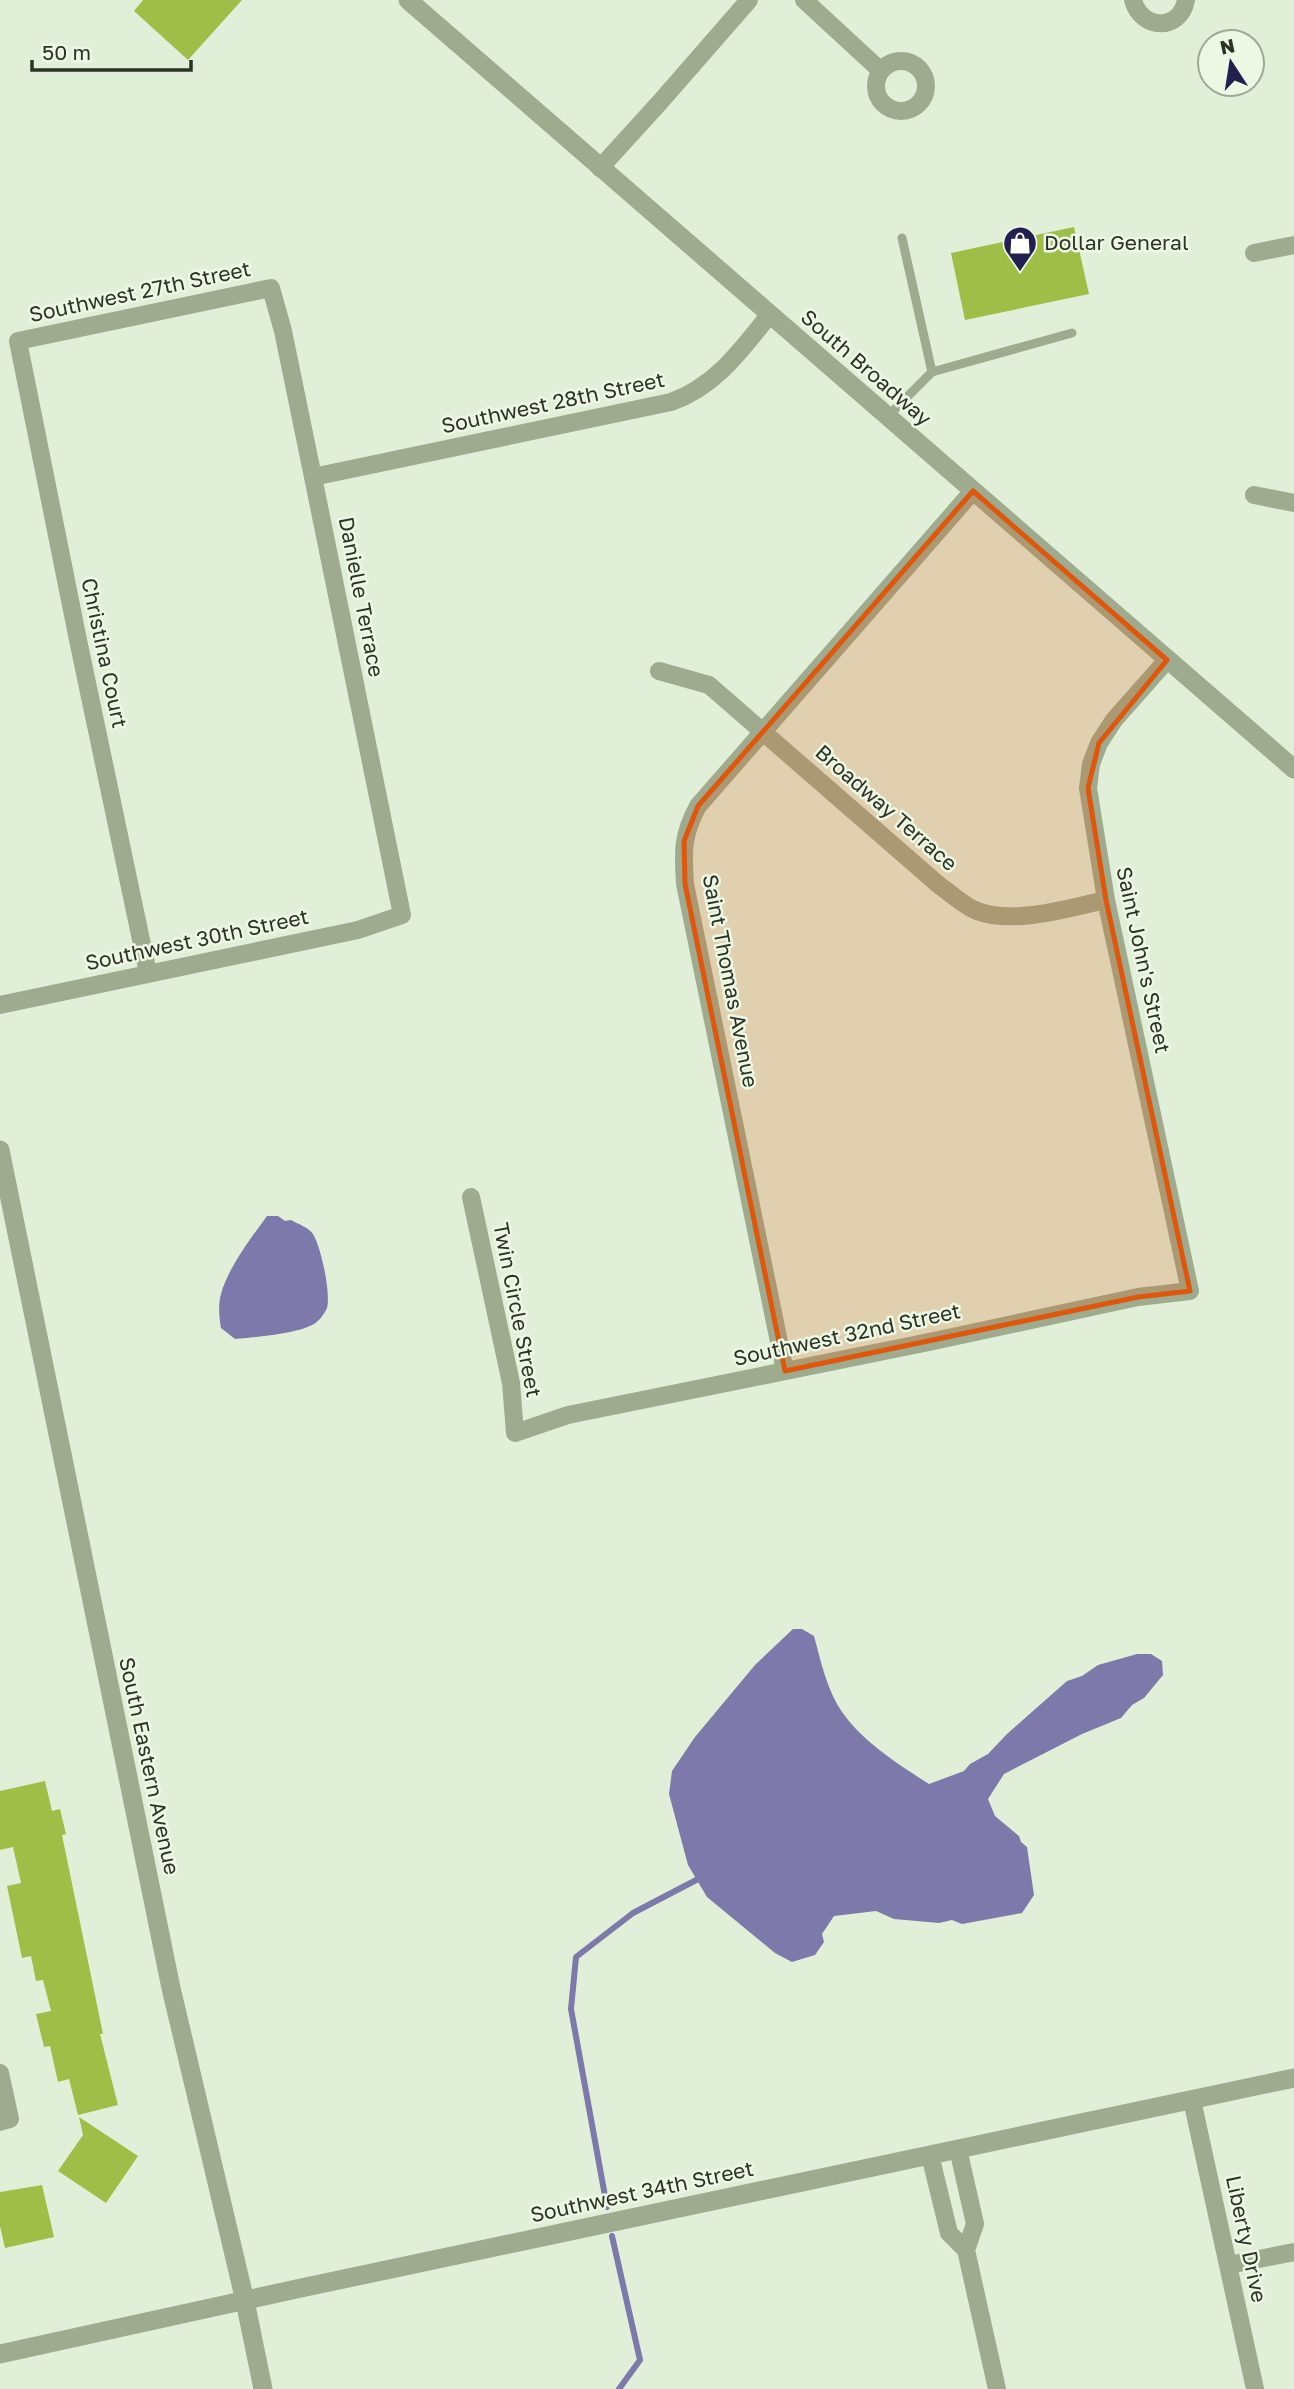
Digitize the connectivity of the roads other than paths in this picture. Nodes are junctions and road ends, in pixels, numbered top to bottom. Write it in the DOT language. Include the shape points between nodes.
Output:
graph roads {
  1 [pos="408,0"];
  2 [pos="749,0"];
  3 [pos="804,0"];
  4 [pos="1133,0"];
  5 [pos="1186,0"];
  6 [pos="881,71"];
  7 [pos="600,168"];
  8 [pos="902,238"];
  9 [pos="1294,245"];
  10 [pos="1254,253"];
  11 [pos="271,288"];
  12 [pos="770,314"];
  13 [pos="1072,333"];
  14 [pos="18,341"];
  15 [pos="932,372"];
  16 [pos="887,416"];
  17 [pos="313,477"];
  18 [pos="973,491"];
  19 [pos="1254,495"];
  20 [pos="1294,503"];
  21 [pos="1167,660"];
  22 [pos="659,671"];
  23 [pos="764,732"];
  24 [pos="1294,769"];
  25 [pos="1106,900"];
  26 [pos="402,915"];
  27 [pos="148,973"];
  28 [pos="0,1005"];
  29 [pos="0,1150"];
  30 [pos="471,1197"];
  31 [pos="1191,1291"];
  32 [pos="785,1371"];
  33 [pos="515,1433"];
  34 [pos="0,2073"];
  35 [pos="1294,2078"];
  36 [pos="1192,2100"];
  37 [pos="5,2121"];
  38 [pos="958,2149"];
  39 [pos="930,2155"];
  40 [pos="966,2250"];
  41 [pos="1294,2252"];
  42 [pos="1229,2265"];
  43 [pos="245,2301"];
  44 [pos="0,2354"];
  45 [pos="263,2389"];
  46 [pos="997,2389"];
  47 [pos="1255,2389"];
  1 -- 7 [label="street, South Broadway"];
  2 -- 7 [label="street"];
  3 -- 6 [label="street"];
  4 -- 5 [label="street" via="1142,17 1162,24 1177,17"];
  7 -- 12 [label="street, South Broadway"];
  8 -- 15 [label="lane"];
  9 -- 10 [label="street"];
  11 -- 14 [label="street, Southwest 27th Street"];
  11 -- 17 [label="street, Danielle Terrace"];
  12 -- 16 [label="street, South Broadway"];
  12 -- 17 [label="street, Southwest 28th Street" via="743,349 692,395"];
  13 -- 15 [label="lane"];
  14 -- 27 [label="street, Christina Court"];
  15 -- 16 [label="lane"];
  16 -- 18 [label="street, South Broadway"];
  17 -- 26 [label="street, Danielle Terrace"];
  18 -- 21 [label="street, South Broadway"];
  18 -- 23 [label="street, Saint Thomas Avenue"];
  19 -- 20 [label="street"];
  21 -- 24 [label="street, South Broadway"];
  21 -- 25 [label="street, Saint John's Street" via="1114,720 1091,764 1088,788"];
  22 -- 23 [label="street, Broadway Terrace" via="709,685"];
  23 -- 25 [label="street, Broadway Terrace" via="940,886 975,910 1016,916"];
  23 -- 32 [label="street, Saint Thomas Avenue" via="698,806 688,824 683,859"];
  25 -- 31 [label="street, Saint John's Street"];
  26 -- 27 [label="street, Southwest 30th Street" via="358,930"];
  27 -- 28 [label="street, Southwest 30th Street"];
  29 -- 43 [label="street, South Eastern Avenue" via="171,1988"];
  30 -- 33 [label="street, Twin Circle Street" via="511,1383"];
  31 -- 32 [label="street, Southwest 32nd Street" via="1138,1297"];
  32 -- 33 [label="street, Southwest 32nd Street" via="568,1415"];
  34 -- 37 [label="street"];
  35 -- 36 [label="street, Southwest 34th Street"];
  36 -- 38 [label="street, Southwest 34th Street"];
  36 -- 42 [label="street, Liberty Drive"];
  38 -- 39 [label="street, Southwest 34th Street"];
  38 -- 40 [label="street" via="975,2224"];
  39 -- 40 [label="street" via="949,2233"];
  39 -- 43 [label="street, Southwest 34th Street"];
  40 -- 46 [label="street"];
  41 -- 42 [label="street"];
  42 -- 47 [label="street, Liberty Drive"];
  43 -- 44 [label="street, Southwest 34th Street"];
  43 -- 45 [label="street, South Eastern Avenue"];
}
